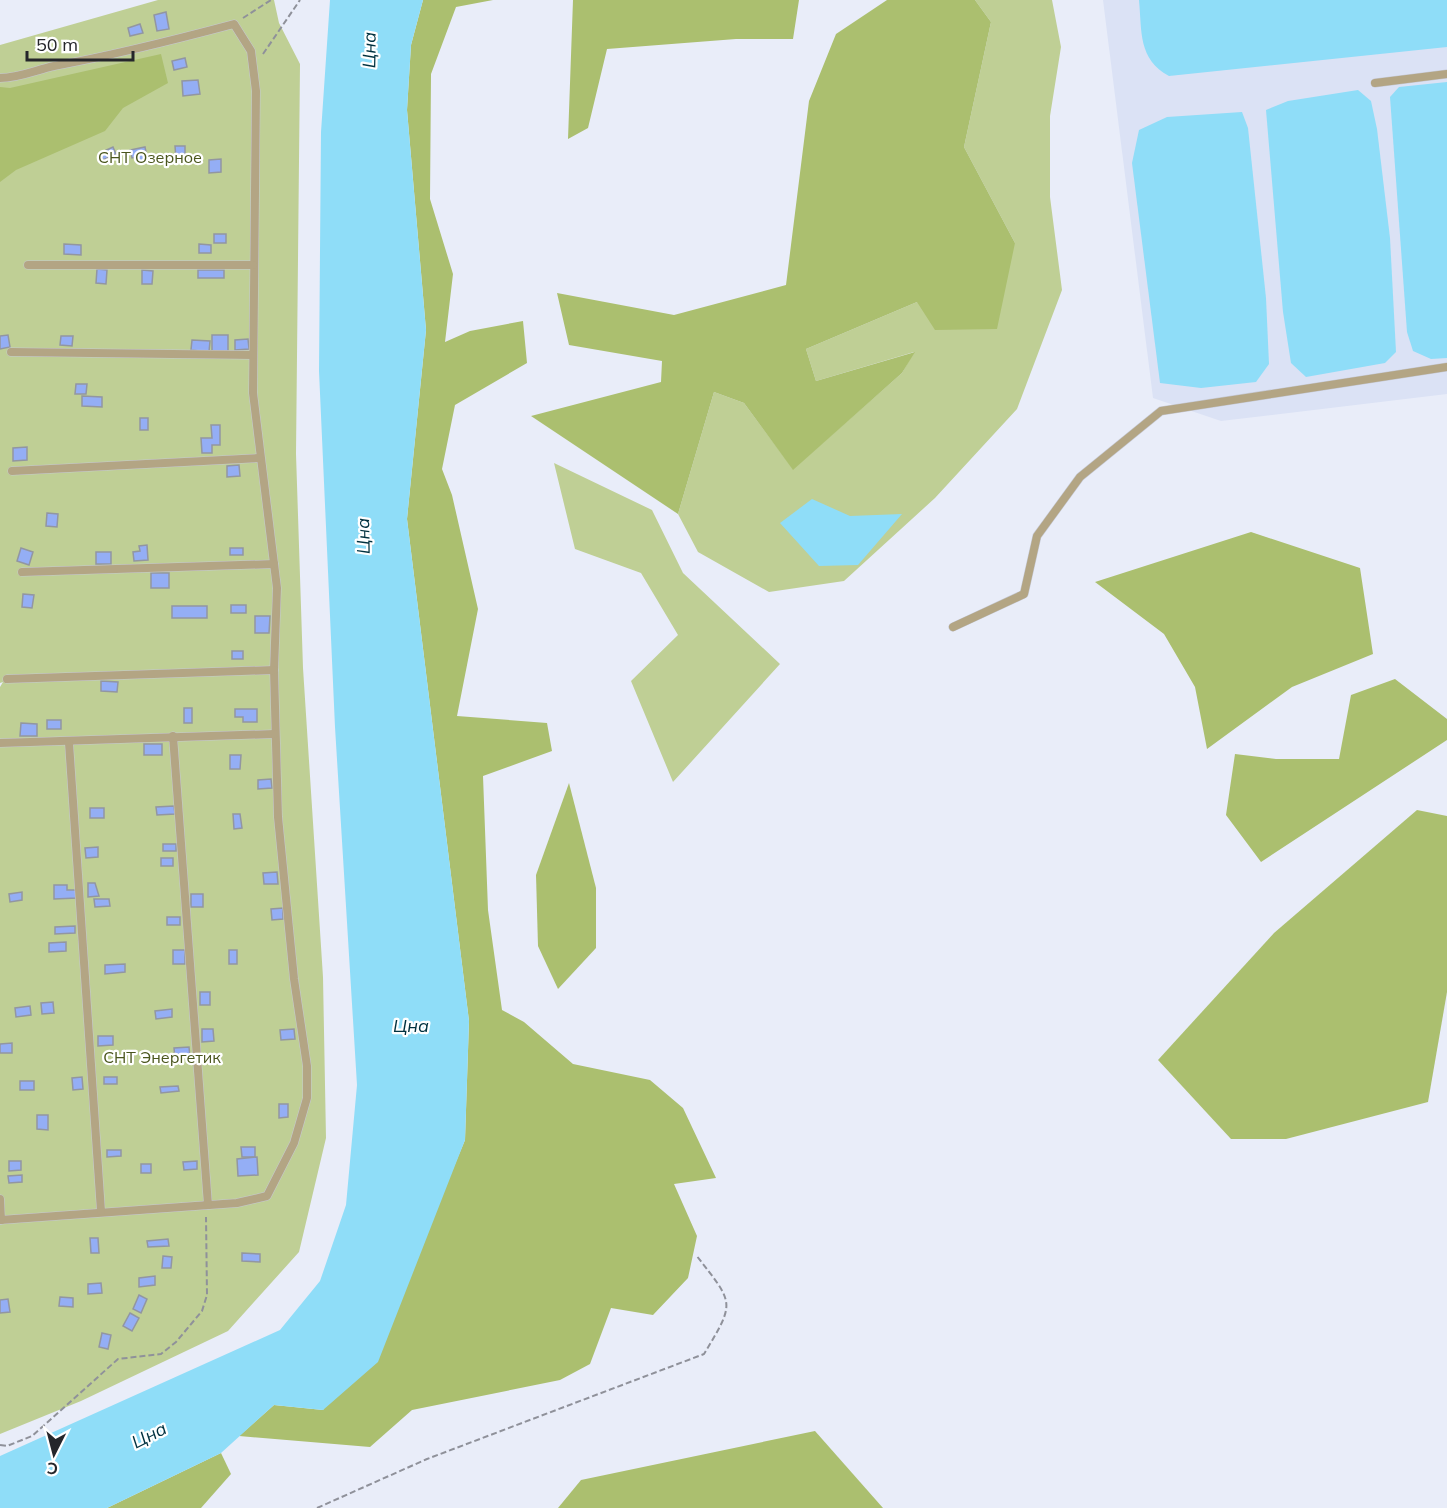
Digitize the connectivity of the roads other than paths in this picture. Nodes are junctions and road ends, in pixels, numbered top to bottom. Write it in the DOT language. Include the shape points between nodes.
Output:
graph roads {
  1 [pos="1447,74"];
  2 [pos="0,78"];
  3 [pos="1375,83"];
  4 [pos="28,265"];
  5 [pos="254,265"];
  6 [pos="10,352"];
  7 [pos="253,355"];
  8 [pos="1447,367"];
  9 [pos="259,458"];
  10 [pos="12,471"];
  11 [pos="273,564"];
  12 [pos="22,572"];
  13 [pos="953,627"];
  14 [pos="274,670"];
  15 [pos="7,679"];
  16 [pos="274,734"];
  17 [pos="173,735"];
  18 [pos="69,742"];
  19 [pos="0,743"];
  20 [pos="0,1199"];
  21 [pos="208,1205"];
  22 [pos="101,1211"];
  23 [pos="1,1220"];
  1 -- 3 [label="lane"];
  2 -- 5 [label="lane" via="137,50 234,24 251,51 254,65"];
  4 -- 5 [label="lane"];
  5 -- 7 [label="lane"];
  6 -- 7 [label="lane"];
  7 -- 9 [label="lane"];
  8 -- 13 [label="lane" via="1161,411 1080,477 1037,536 1024,594"];
  9 -- 10 [label="lane"];
  9 -- 11 [label="lane"];
  11 -- 12 [label="lane"];
  11 -- 14 [label="lane" via="277,588"];
  14 -- 15 [label="lane"];
  14 -- 16 [label="lane"];
  16 -- 17 [label="lane"];
  16 -- 21 [label="lane" via="294,979 307,1066 306,1098 294,1143 267,1196"];
  17 -- 18 [label="lane"];
  17 -- 21 [label="lane"];
  18 -- 19 [label="lane"];
  18 -- 22 [label="lane"];
  20 -- 23 [label="lane"];
  21 -- 22 [label="lane"];
  22 -- 23 [label="lane"];
}
